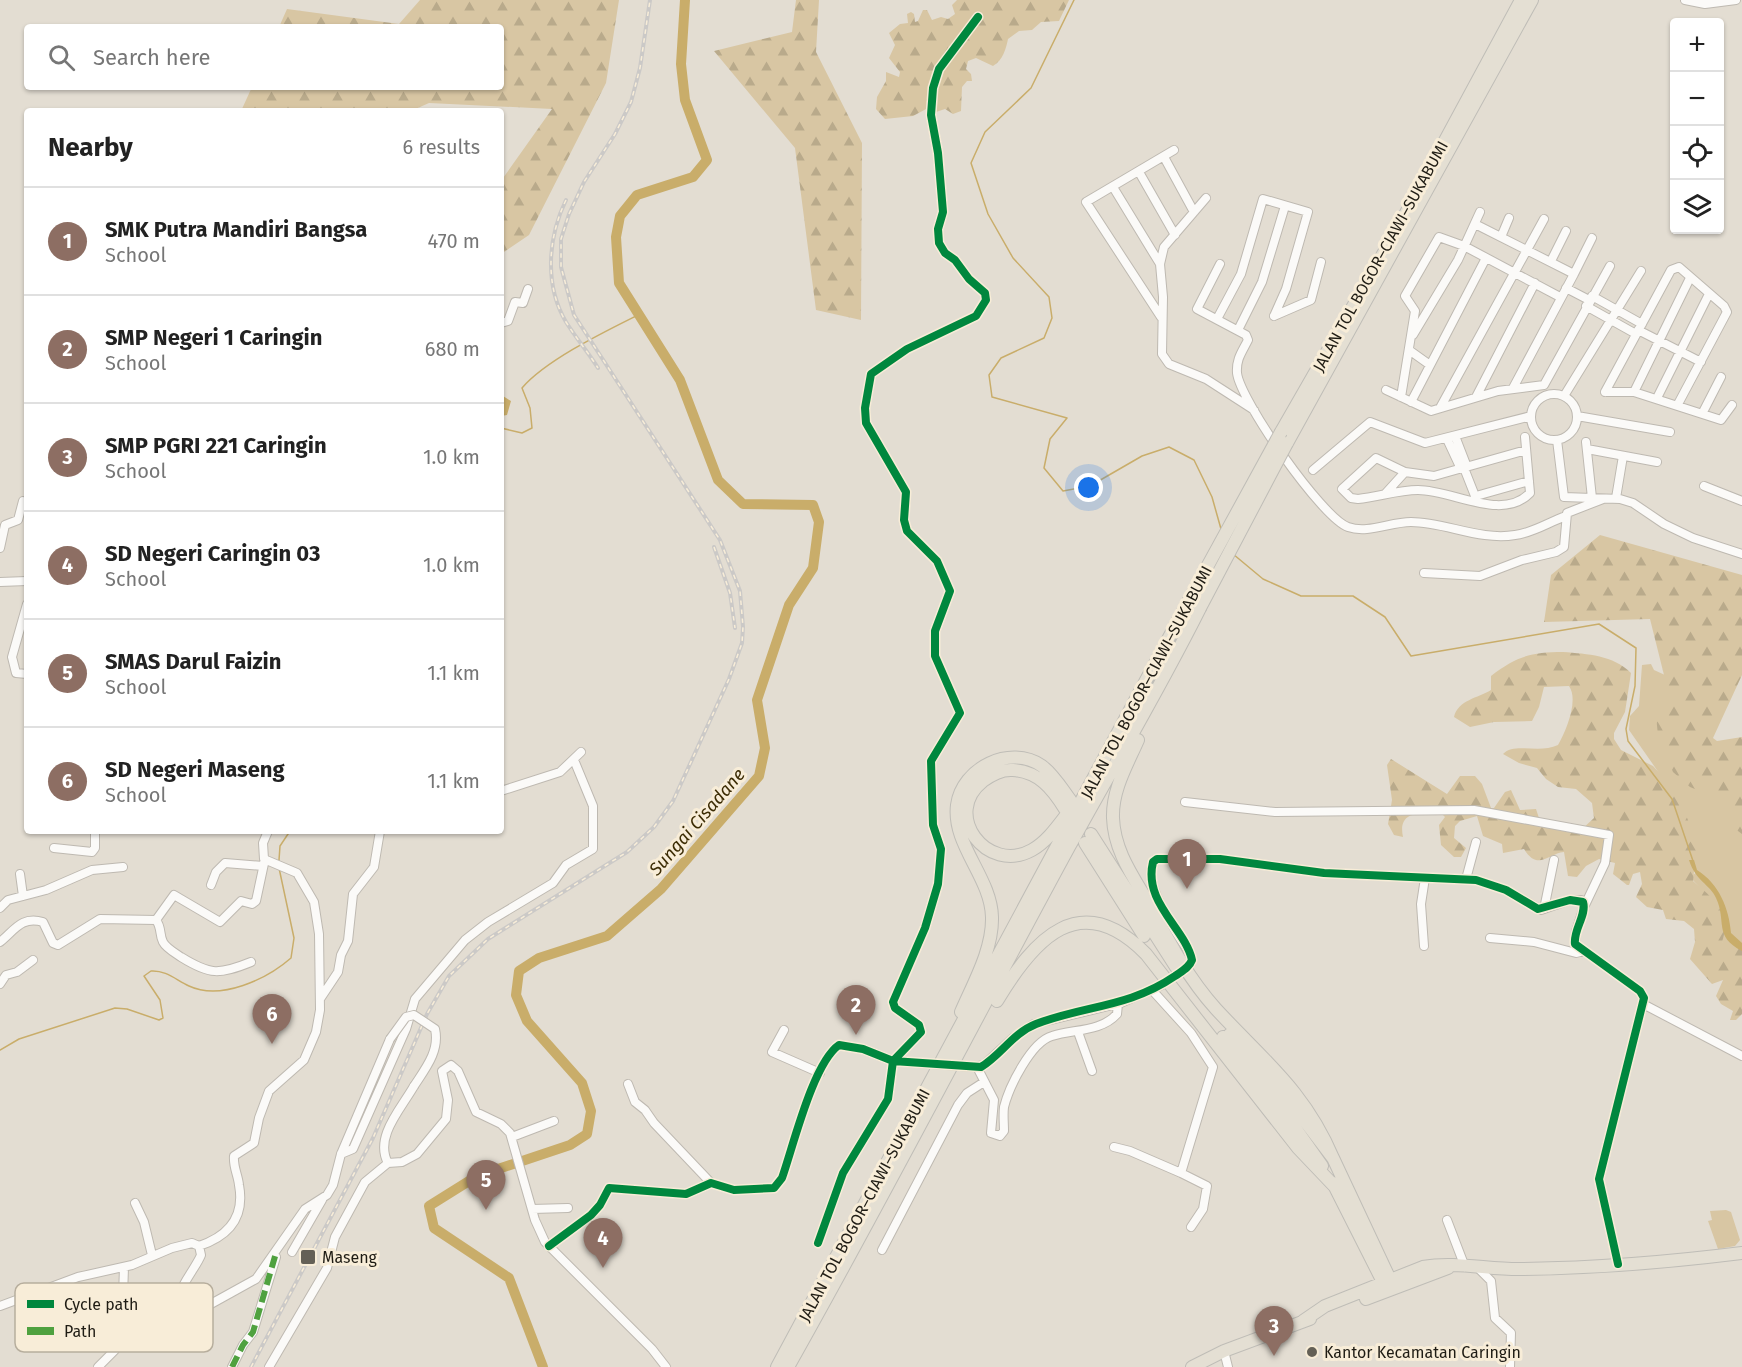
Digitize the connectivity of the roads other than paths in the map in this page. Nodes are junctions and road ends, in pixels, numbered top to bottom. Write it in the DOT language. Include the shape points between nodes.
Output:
graph roads {
  1 [pos="1521,0"];
  2 [pos="1532,0"];
  3 [pos="1685,0"];
  4 [pos="1736,0"];
  5 [pos="978,17"];
  6 [pos="1174,150"];
  7 [pos="1164,157"];
  8 [pos="1139,172"];
  9 [pos="1113,187"];
  10 [pos="1206,198"];
  11 [pos="1286,206"];
  12 [pos="1194,212"];
  13 [pos="1480,212"];
  14 [pos="1509,218"];
  15 [pos="1544,219"];
  16 [pos="1475,224"];
  17 [pos="1566,231"];
  18 [pos="1175,235"];
  19 [pos="1501,237"];
  20 [pos="1592,238"];
  21 [pos="1464,246"];
  22 [pos="1527,249"];
  23 [pos="1486,258"];
  24 [pos="1551,261"];
  25 [pos="1321,262"];
  26 [pos="1160,264"];
  27 [pos="1220,264"];
  28 [pos="1610,266"];
  29 [pos="1641,271"];
  30 [pos="1514,272"];
  31 [pos="1574,274"];
  32 [pos="1690,278"];
  33 [pos="1535,283"];
  34 [pos="1566,288"];
  35 [pos="528,289"];
  36 [pos="1709,294"];
  37 [pos="1560,297"];
  38 [pos="1589,301"];
  39 [pos="1414,309"];
  40 [pos="1618,311"];
  41 [pos="1427,314"];
  42 [pos="1161,317"];
  43 [pos="1217,319"];
  44 [pos="1612,320"];
  45 [pos="504,322"];
  46 [pos="1639,329"];
  47 [pos="1238,330"];
  48 [pos="1412,336"];
  49 [pos="1658,339"];
  50 [pos="1408,350"];
  51 [pos="1680,350"];
  52 [pos="1701,362"];
  53 [pos="1430,364"];
  54 [pos="1721,377"];
  55 [pos="1513,388"];
  56 [pos="1386,390"];
  57 [pos="1634,392"];
  58 [pos="1564,396"];
  59 [pos="1401,397"];
  60 [pos="1476,397"];
  61 [pos="1657,398"];
  62 [pos="1411,402"];
  63 [pos="1678,404"];
  64 [pos="1732,405"];
  65 [pos="1439,409"];
  66 [pos="1255,410"];
  67 [pos="1703,412"];
  68 [pos="1531,416"];
  69 [pos="1577,416"];
  70 [pos="1670,432"];
  71 [pos="1451,437"];
  72 [pos="1525,437"];
  73 [pos="1557,440"];
  74 [pos="1526,450"];
  75 [pos="1623,456"];
  76 [pos="1657,462"];
  77 [pos="1464,468"];
  78 [pos="1313,470"];
  79 [pos="1405,472"];
  80 [pos="1529,482"];
  81 [pos="1704,486"];
  82 [pos="1385,494"];
  83 [pos="1592,498"];
  84 [pos="1612,498"];
  85 [pos="1477,499"];
  86 [pos="23,501"];
  87 [pos="1742,501"];
  88 [pos="1566,516"];
  89 [pos="0,548"];
  90 [pos="1742,554"];
  91 [pos="1424,573"];
  92 [pos="24,581"];
  93 [pos="0,582"];
  94 [pos="24,615"];
  95 [pos="24,674"];
  96 [pos="1164,681"];
  97 [pos="580,752"];
  98 [pos="574,760"];
  99 [pos="1097,773"];
  100 [pos="504,790"];
  101 [pos="1185,802"];
  102 [pos="95,834"];
  103 [pos="267,834"];
  104 [pos="380,834"];
  105 [pos="1476,842"];
  106 [pos="54,848"];
  107 [pos="1554,860"];
  108 [pos="264,863"];
  109 [pos="123,867"];
  110 [pos="20,874"];
  111 [pos="1425,878"];
  112 [pos="1466,879"];
  113 [pos="211,885"];
  114 [pos="22,896"];
  115 [pos="1585,905"];
  116 [pos="0,908"];
  117 [pos="1544,909"];
  118 [pos="156,920"];
  119 [pos="1490,938"];
  120 [pos="0,942"];
  121 [pos="1424,946"];
  122 [pos="1584,951"];
  123 [pos="33,960"];
  124 [pos="251,962"];
  125 [pos="1188,967"];
  126 [pos="0,984"];
  127 [pos="1162,985"];
  128 [pos="1152,990"];
  129 [pos="320,999"];
  130 [pos="1118,1004"];
  131 [pos="1643,1004"];
  132 [pos="784,1030"];
  133 [pos="1078,1032"];
  134 [pos="1742,1056"];
  135 [pos="893,1061"];
  136 [pos="975,1067"];
  137 [pos="1092,1071"];
  138 [pos="820,1073"];
  139 [pos="946,1081"];
  140 [pos="931,1082"];
  141 [pos="984,1082"];
  142 [pos="628,1084"];
  143 [pos="554,1121"];
  144 [pos="512,1139"];
  145 [pos="1114,1147"];
  146 [pos="341,1154"];
  147 [pos="1333,1158"];
  148 [pos="388,1163"];
  149 [pos="1181,1173"];
  150 [pos="711,1183"];
  151 [pos="1338,1190"];
  152 [pos="322,1200"];
  153 [pos="135,1203"];
  154 [pos="568,1208"];
  155 [pos="532,1209"];
  156 [pos="1447,1220"];
  157 [pos="1191,1227"];
  158 [pos="818,1243"];
  159 [pos="199,1246"];
  160 [pos="549,1246"];
  161 [pos="882,1250"];
  162 [pos="292,1252"];
  163 [pos="276,1253"];
  164 [pos="1742,1253"];
  165 [pos="152,1255"];
  166 [pos="1618,1264"];
  167 [pos="1379,1265"];
  168 [pos="124,1267"];
  169 [pos="1459,1267"];
  170 [pos="1479,1268"];
  171 [pos="1410,1272"];
  172 [pos="62,1283"];
  173 [pos="123,1283"];
  174 [pos="184,1283"];
  175 [pos="1388,1286"];
  176 [pos="823,1292"];
  177 [pos="1359,1293"];
  178 [pos="15,1300"];
  179 [pos="213,1302"];
  180 [pos="0,1306"];
  181 [pos="1303,1321"];
  182 [pos="791,1351"];
  183 [pos="1224,1351"];
  184 [pos="114,1352"];
  185 [pos="98,1367"];
  186 [pos="232,1367"];
  187 [pos="268,1367"];
  188 [pos="666,1367"];
  189 [pos="777,1367"];
  190 [pos="788,1367"];
  191 [pos="1192,1367"];
  192 [pos="1228,1367"];
  193 [pos="1510,1367"];
  1 -- 99 [label="highway, JALAN TOL BOGOR–CIAWI–SUKABUMI, bridge"];
  2 -- 96 [label="highway, JALAN TOL BOGOR–CIAWI–SUKABUMI, bridge" via="1287,443"];
  3 -- 4 [label="street" via="1704,4"];
  5 -- 135 [label="street" via="939,69 931,115 943,212 939,243 985,293 986,300 976,316 907,349 871,374 864,412 867,426 906,492 907,531 937,561 950,585 935,631 934,656 960,713 931,761 933,825 941,849 938,884 925,928 893,1002 895,1008 919,1025 921,1032"];
  6 -- 7 [label="street"];
  7 -- 8 [label="street"];
  7 -- 12 [label="street"];
  8 -- 9 [label="street"];
  8 -- 18 [label="street"];
  9 -- 26 [label="street"];
  9 -- 42 [label="street" via="1086,202"];
  10 -- 12 [label="street"];
  11 -- 25 [label="street" via="1308,212 1275,315 1311,300"];
  11 -- 43 [label="street" via="1261,201 1241,274"];
  11 -- 47 [label="street" via="1262,282"];
  12 -- 18 [label="street"];
  13 -- 16 [label="street"];
  14 -- 19 [label="street"];
  15 -- 22 [label="street"];
  16 -- 19 [label="street"];
  16 -- 21 [label="street"];
  17 -- 24 [label="street"];
  18 -- 26 [label="street" via="1164,247"];
  19 -- 22 [label="street"];
  20 -- 31 [label="street"];
  21 -- 23 [label="street"];
  21 -- 39 [label="street" via="1443,237 1435,241 1404,296"];
  21 -- 41 [label="street"];
  22 -- 24 [label="street"];
  22 -- 30 [label="street"];
  23 -- 30 [label="street"];
  23 -- 53 [label="street"];
  24 -- 31 [label="street"];
  26 -- 42 [label="street"];
  27 -- 43 [label="street" via="1197,309"];
  28 -- 38 [label="street"];
  29 -- 40 [label="street"];
  30 -- 33 [label="street"];
  30 -- 65 [label="street"];
  31 -- 34 [label="street"];
  32 -- 36 [label="street"];
  32 -- 46 [label="street" via="1679,267 1672,267"];
  32 -- 49 [label="street"];
  33 -- 37 [label="street"];
  33 -- 60 [label="street"];
  34 -- 37 [label="street"];
  34 -- 38 [label="street"];
  35 -- 45 [label="street" via="523,303 515,302"];
  36 -- 51 [label="street"];
  36 -- 52 [label="street" via="1727,312"];
  37 -- 55 [label="street"];
  38 -- 40 [label="street"];
  38 -- 44 [label="street"];
  38 -- 55 [label="street" via="1545,383"];
  39 -- 41 [label="street"];
  39 -- 48 [label="street"];
  40 -- 44 [label="street"];
  40 -- 46 [label="street"];
  41 -- 48 [label="street"];
  42 -- 66 [label="street" via="1165,360 1206,379"];
  43 -- 47 [label="street"];
  44 -- 46 [label="street"];
  44 -- 58 [label="street"];
  46 -- 49 [label="street"];
  46 -- 57 [label="street" via="1605,392"];
  47 -- 66 [label="street" via="1248,340 1237,359 1237,376"];
  48 -- 50 [label="street"];
  49 -- 51 [label="street"];
  49 -- 57 [label="street"];
  50 -- 53 [label="street"];
  50 -- 59 [label="street"];
  51 -- 52 [label="street"];
  51 -- 61 [label="street"];
  52 -- 63 [label="street"];
  53 -- 62 [label="street"];
  54 -- 67 [label="street"];
  55 -- 60 [label="street"];
  56 -- 59 [label="street"];
  57 -- 61 [label="street"];
  58 -- 68 [label="street" via="1546,395 1533,407"];
  58 -- 69 [label="street" via="1575,407"];
  59 -- 62 [label="street"];
  60 -- 65 [label="street"];
  61 -- 63 [label="street"];
  62 -- 65 [label="street" via="1427,411"];
  63 -- 67 [label="street"];
  64 -- 67 [label="street" via="1723,420"];
  66 -- 88 [label="street" via="1311,493 1332,517 1352,528 1431,522 1507,536"];
  68 -- 71 [label="street"];
  68 -- 73 [label="street" via="1536,431"];
  69 -- 70 [label="street"];
  69 -- 73 [label="street" via="1572,432"];
  71 -- 77 [label="street"];
  71 -- 78 [label="street" via="1425,443 1370,422"];
  72 -- 74 [label="street"];
  73 -- 83 [label="street" via="1564,497"];
  74 -- 77 [label="street"];
  74 -- 80 [label="street"];
  75 -- 76 [label="street"];
  75 -- 83 [label="street" via="1586,446"];
  75 -- 84 [label="street"];
  77 -- 79 [label="street" via="1434,476"];
  77 -- 85 [label="street"];
  79 -- 82 [label="street"];
  79 -- 82 [label="street" via="1376,458 1342,489 1358,499"];
  80 -- 85 [label="street"];
  80 -- 85 [label="street" via="1530,493 1510,506"];
  81 -- 87 [label="street"];
  82 -- 85 [label="street" via="1437,491"];
  83 -- 84 [label="street"];
  84 -- 88 [label="street" via="1570,511"];
  84 -- 90 [label="street" via="1633,503 1693,538"];
  86 -- 89 [label="street" via="18,520 4,528"];
  88 -- 91 [label="street" via="1564,547 1556,552 1480,576"];
  92 -- 93 [label="street"];
  94 -- 95 [label="street" via="12,661 16,673"];
  96 -- 139 [label="highway, JALAN TOL BOGOR–CIAWI–SUKABUMI" via="1069,847"];
  96 -- 147 [label="highway" via="1117,789 1113,818 1117,844 1190,975 1215,1008 1300,1096 1320,1126"];
  97 -- 98 [label="street"];
  98 -- 100 [label="street" via="560,772"];
  98 -- 146 [label="street" via="593,806 593,849 566,865 553,883 465,940 415,999 353,1149"];
  99 -- 140 [label="highway, JALAN TOL BOGOR–CIAWI–SUKABUMI"];
  99 -- 140 [label="highway" via="1056,828 1031,850 1013,856 997,855 975,841 968,827 972,793 987,778 1009,770 1027,771 1039,777 1068,805 1054,777 1027,759 1007,758 989,762 962,788 957,805 958,826 988,893 991,933"];
  101 -- 115 [label="street" via="1275,812 1474,810 1605,834 1610,837 1605,863"];
  102 -- 106 [label="street" via="92,852"];
  103 -- 108 [label="street" via="262,847"];
  104 -- 129 [label="street" via="374,867 352,894 348,941 338,972"];
  105 -- 112 [label="street"];
  107 -- 117 [label="street"];
  108 -- 113 [label="street" via="225,863"];
  108 -- 118 [label="street" via="256,901 241,901 220,922 174,895"];
  108 -- 129 [label="street" via="279,864 302,878 316,909"];
  109 -- 114 [label="street" via="92,870"];
  110 -- 114 [label="street"];
  111 -- 112 [label="street"];
  111 -- 121 [label="street" via="1421,904"];
  111 -- 125 [label="street" via="1324,873 1220,859 1156,859 1151,873 1156,895 1191,955"];
  112 -- 117 [label="street" via="1496,886 1536,909"];
  114 -- 116 [label="street" via="8,900"];
  115 -- 117 [label="street" via="1573,899"];
  115 -- 122 [label="street" via="1574,941"];
  118 -- 120 [label="street" via="100,919 58,945 43,922 27,921 16,925"];
  118 -- 124 [label="street" via="162,928 162,942 205,970 223,972"];
  119 -- 122 [label="street" via="1534,942 1576,953"];
  122 -- 131 [label="street" via="1640,991"];
  123 -- 126 [label="street" via="6,975"];
  127 -- 128 [label="street"];
  128 -- 130 [label="street"];
  128 -- 149 [label="street" via="1191,1033 1213,1067"];
  129 -- 159 [label="street" via="317,1028 306,1057 271,1088 254,1143 234,1156 241,1199 237,1221 224,1234"];
  130 -- 133 [label="street" via="1116,1017"];
  130 -- 136 [label="street" via="1034,1024 984,1065"];
  131 -- 134 [label="street"];
  131 -- 166 [label="street" via="1599,1179"];
  132 -- 138 [label="street" via="772,1052"];
  133 -- 137 [label="street"];
  133 -- 141 [label="street" via="1048,1038 1028,1059 1005,1106 1005,1131 1000,1136 991,1133 994,1105"];
  135 -- 136 [label="street, bridge"];
  135 -- 138 [label="street" via="874,1052 840,1045"];
  135 -- 158 [label="street" via="888,1099 843,1173"];
  136 -- 141 [label="street"];
  138 -- 150 [label="street" via="776,1187 738,1190"];
  139 -- 151 [label="highway" via="1017,970 1043,939 1075,925 1107,927 1121,932 1146,954 1298,1148"];
  139 -- 176 [label="highway, JALAN TOL BOGOR–CIAWI–SUKABUMI"];
  140 -- 176 [label="highway, JALAN TOL BOGOR–CIAWI–SUKABUMI"];
  141 -- 161 [label="street" via="962,1098"];
  142 -- 150 [label="street" via="635,1102"];
  143 -- 144 [label="street"];
  144 -- 148 [label="street" via="507,1128 473,1108 458,1071 449,1065 442,1074 448,1108 442,1125 413,1157"];
  144 -- 155 [label="street"];
  145 -- 149 [label="street"];
  146 -- 148 [label="street, bridge" via="390,1039 406,1017 414,1015 435,1029 438,1040 383,1141"];
  146 -- 152 [label="street" via="333,1185"];
  147 -- 151 [label="highway" via="1290,1100 1209,1010 1088,838 1157,955 1281,1108"];
  147 -- 167 [label="highway"];
  148 -- 187 [label="street" via="365,1182 332,1244 327,1268"];
  149 -- 157 [label="street" via="1208,1186 1203,1209"];
  150 -- 160 [label="street" via="686,1194 609,1188 593,1212"];
  151 -- 167 [label="highway"];
  152 -- 162 [label="street"];
  152 -- 163 [label="street" via="305,1209"];
  153 -- 165 [label="street"];
  154 -- 155 [label="street"];
  155 -- 160 [label="street" via="541,1236"];
  156 -- 169 [label="street"];
  159 -- 165 [label="street" via="189,1244"];
  159 -- 174 [label="street" via="200,1259"];
  160 -- 188 [label="street" via="652,1348"];
  163 -- 179 [label="street" via="256,1279"];
  163 -- 186 [label="street" via="253,1332"];
  164 -- 166 [label="highway"];
  165 -- 168 [label="street"];
  166 -- 170 [label="highway" via="1562,1269"];
  167 -- 171 [label="highway"];
  167 -- 175 [label="highway"];
  167 -- 177 [label="highway"];
  168 -- 172 [label="street"];
  168 -- 173 [label="street"];
  169 -- 170 [label="highway"];
  169 -- 171 [label="highway" via="1436,1265"];
  169 -- 175 [label="highway"];
  170 -- 193 [label="street" via="1491,1281 1495,1318 1512,1334"];
  171 -- 175 [label="highway"];
  175 -- 177 [label="highway"];
  175 -- 181 [label="highway"];
  176 -- 182 [label="highway, JALAN TOL BOGOR–CIAWI–SUKABUMI"];
  177 -- 181 [label="highway" via="1325,1306"];
  178 -- 180 [label="street"];
  181 -- 183 [label="highway"];
  182 -- 189 [label="highway, JALAN TOL BOGOR–CIAWI–SUKABUMI"];
  182 -- 190 [label="highway, JALAN TOL BOGOR–CIAWI–SUKABUMI"];
  183 -- 191 [label="highway"];
  183 -- 192 [label="street"];
  184 -- 185 [label="street"];
}
